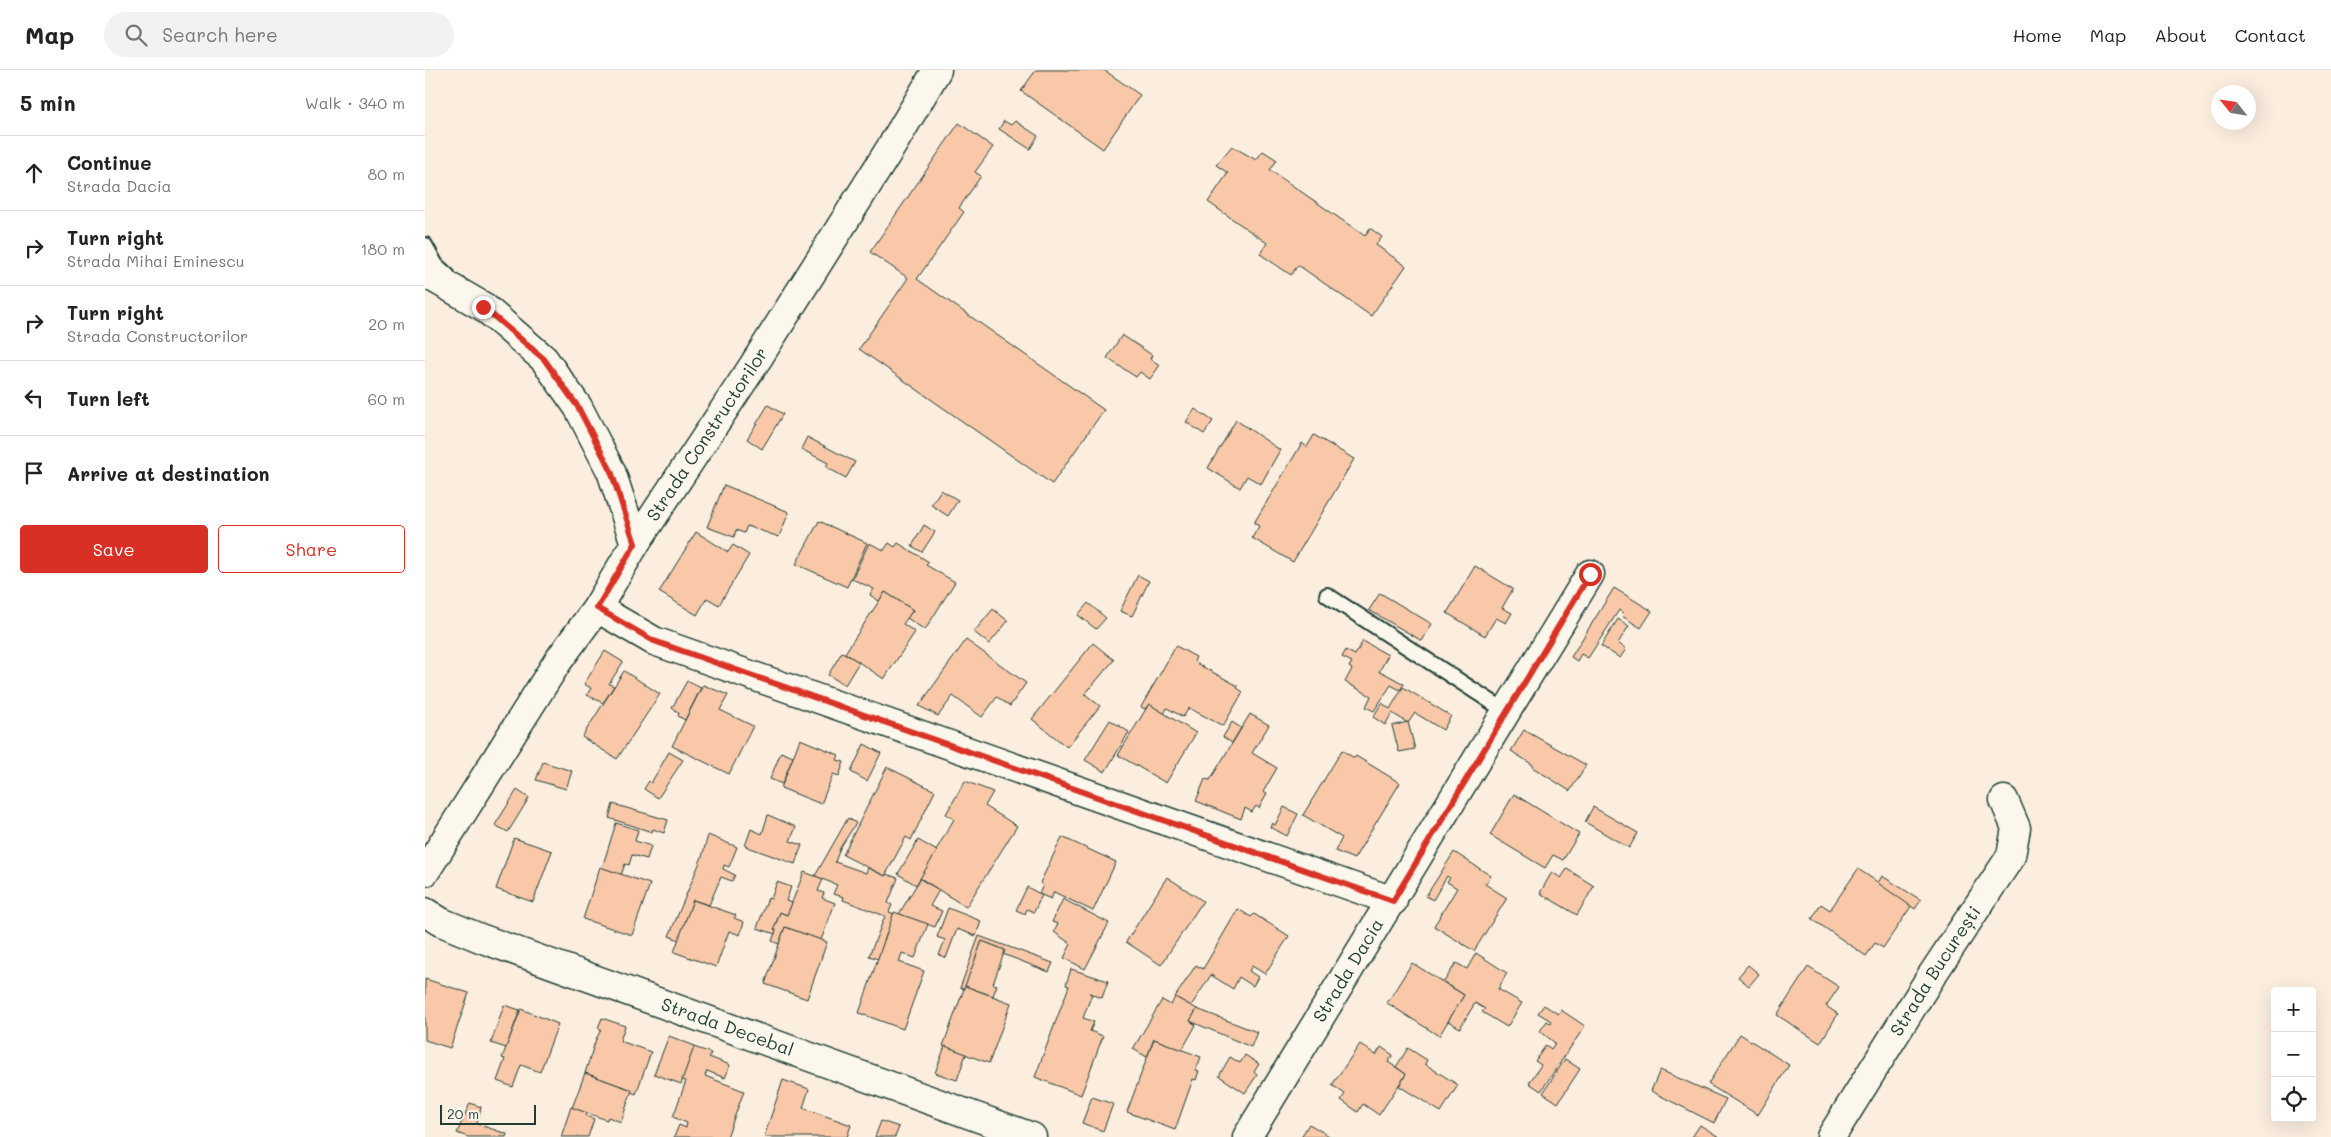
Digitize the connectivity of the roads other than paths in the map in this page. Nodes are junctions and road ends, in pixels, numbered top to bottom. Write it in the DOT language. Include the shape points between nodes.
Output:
graph roads {
  1 [pos="937,70"];
  2 [pos="425,245"];
  3 [pos="425,273"];
  4 [pos="483,307"];
  5 [pos="635,544"];
  6 [pos="1590,574"];
  7 [pos="1327,595"];
  8 [pos="597,608"];
  9 [pos="1507,712"];
  10 [pos="2004,800"];
  11 [pos="425,872"];
  12 [pos="1393,901"];
  13 [pos="425,912"];
  14 [pos="1032,1137"];
  15 [pos="1247,1137"];
  16 [pos="1831,1137"];
  1 -- 5 [label="street, Strada Constructorilor" via="753,366"];
  2 -- 4 [label="lane" via="436,264"];
  3 -- 4 [label="street"];
  4 -- 5 [label="street" via="544,359 578,407 611,471"];
  5 -- 8 [label="street, Strada Constructorilor"];
  6 -- 9 [label="street, Strada Dacia"];
  7 -- 9 [label="lane"];
  8 -- 11 [label="street, Strada Constructorilor" via="557,661"];
  8 -- 12 [label="street" via="654,641"];
  9 -- 12 [label="street, Strada Dacia"];
  10 -- 16 [label="street, Strada București" via="2015,828 2011,856"];
  12 -- 15 [label="street, Strada Dacia"];
  13 -- 14 [label="street, Strada Decebal" via="480,938"];
}
